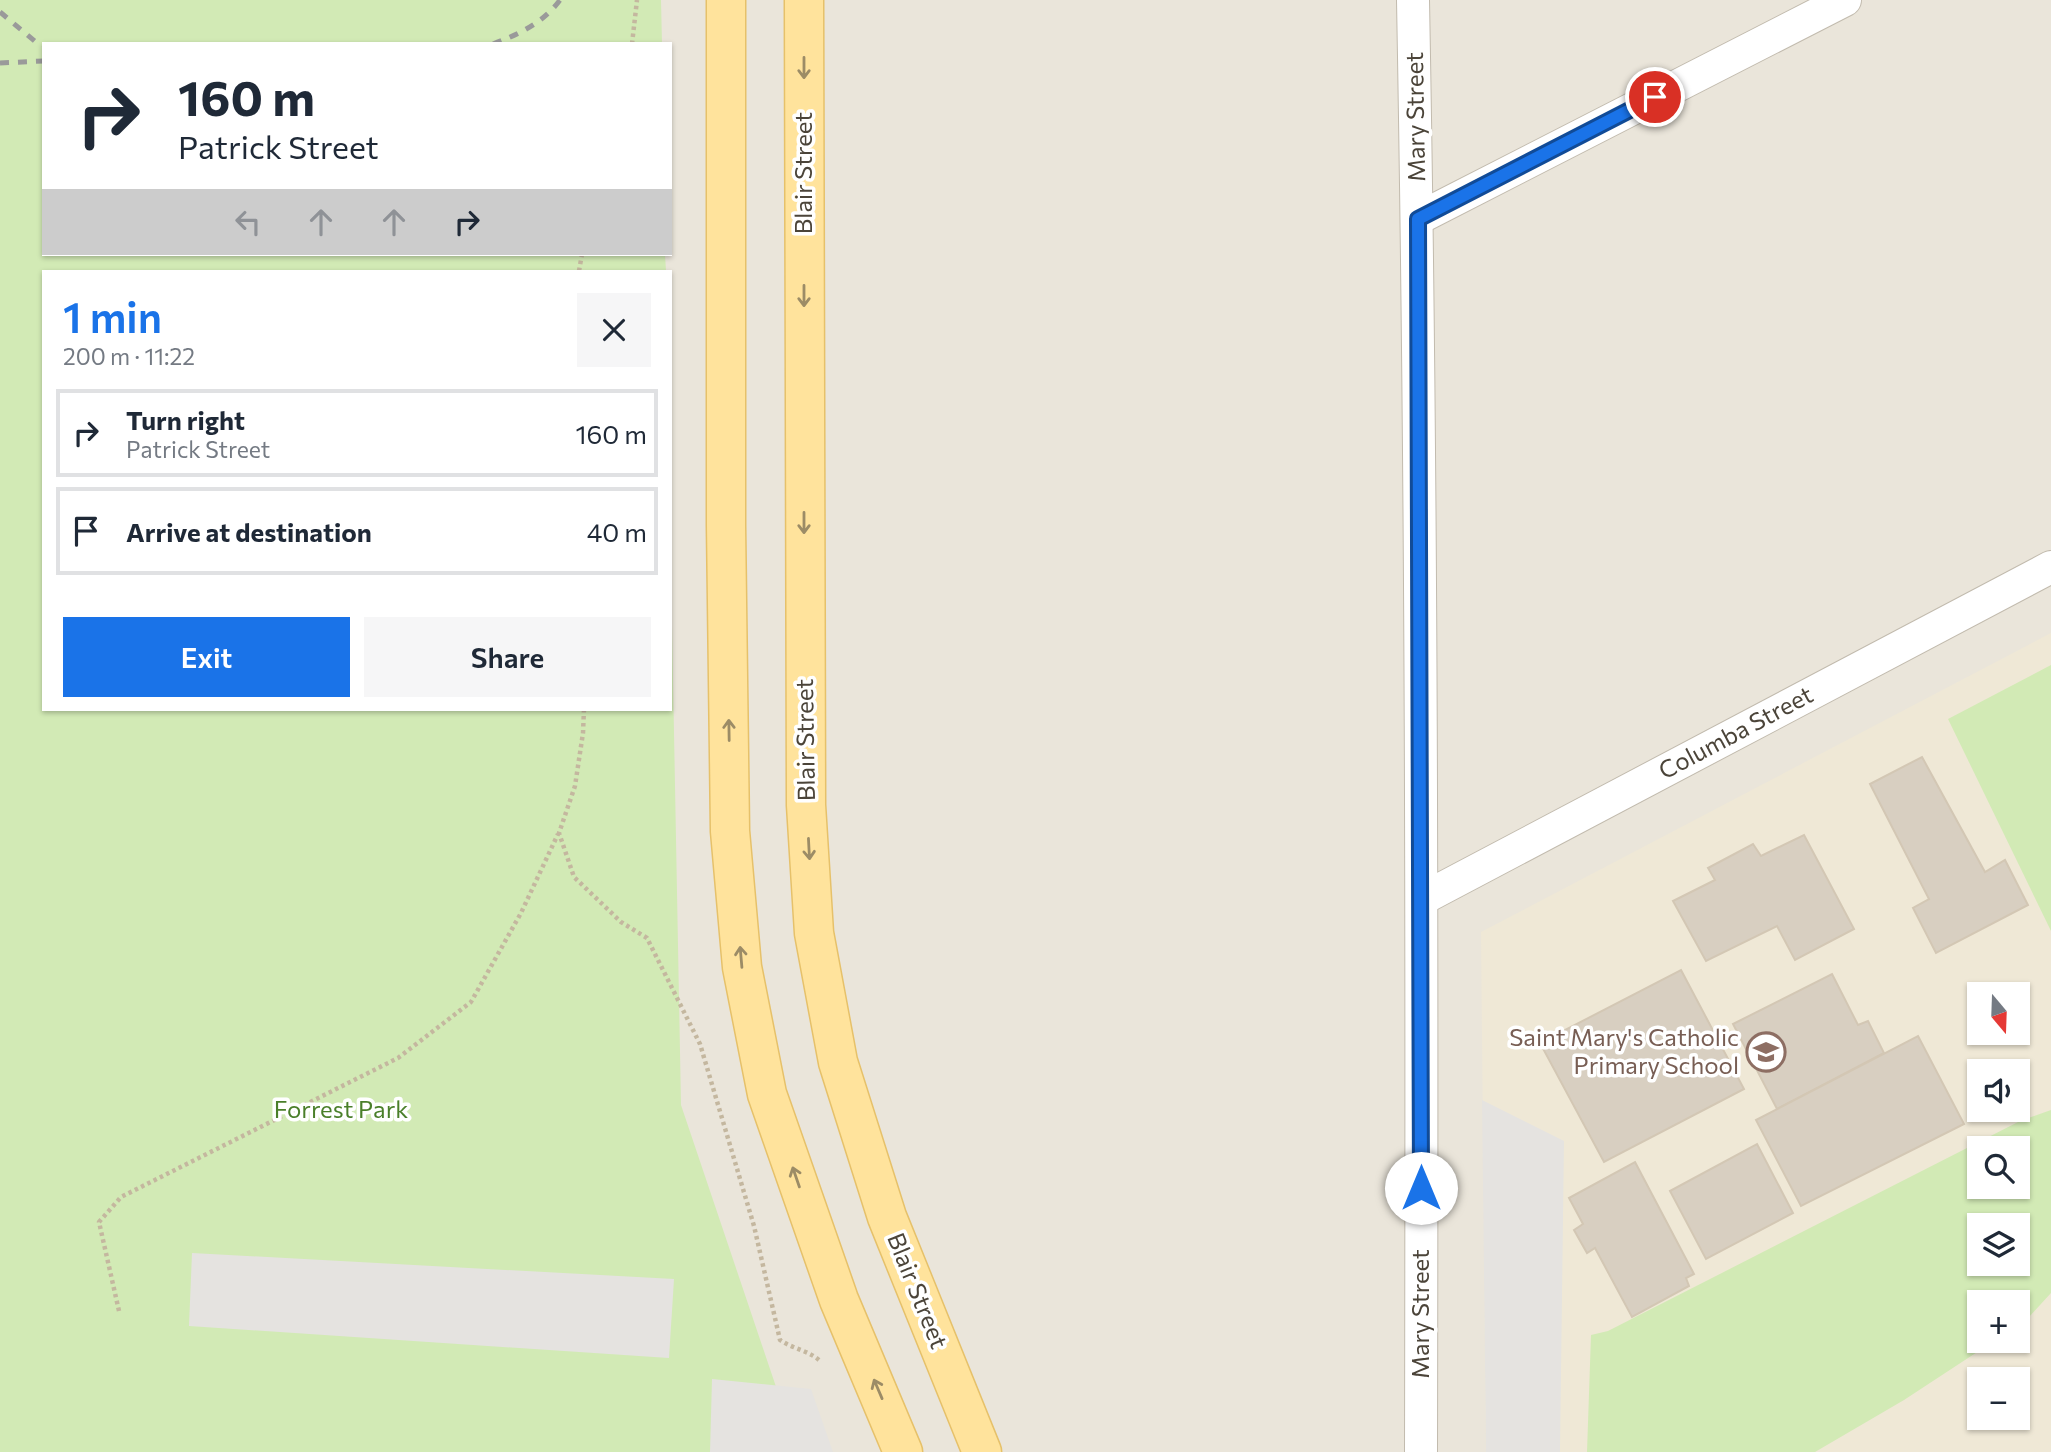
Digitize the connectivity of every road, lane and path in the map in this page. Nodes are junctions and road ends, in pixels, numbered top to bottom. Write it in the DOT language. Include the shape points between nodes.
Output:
graph roads {
  1 [pos="637,0"];
  2 [pos="726,0"];
  3 [pos="804,0"];
  4 [pos="1413,0"];
  5 [pos="1845,0"];
  6 [pos="632,42"];
  7 [pos="1418,219"];
  8 [pos="2051,567"];
  9 [pos="584,711"];
  10 [pos="559,833"];
  11 [pos="1422,899"];
  12 [pos="119,1311"];
  13 [pos="827,1368"];
  14 [pos="903,1452"];
  15 [pos="982,1452"];
  16 [pos="1421,1452"];
  1 -- 6 [label="path"];
  14 -- 2 [label="main road, one-way" via="839,1300 767,1094 742,967 730,831"];
  3 -- 15 [label="main road, Blair Street, one-way" via="806,792 814,933 838,1062 887,1217"];
  4 -- 7 [label="street, Mary Street"];
  5 -- 7 [label="street"];
  7 -- 11 [label="street, Mary Street"];
  8 -- 11 [label="street, Columba Street"];
  9 -- 10 [label="path" via="575,786"];
  10 -- 12 [label="path" via="521,914 471,1002 398,1058 121,1197 99,1222"];
  10 -- 13 [label="path" via="574,877 621,922 647,938 659,961 700,1044 754,1226 780,1340 815,1356"];
  11 -- 16 [label="street, Mary Street"];
}
